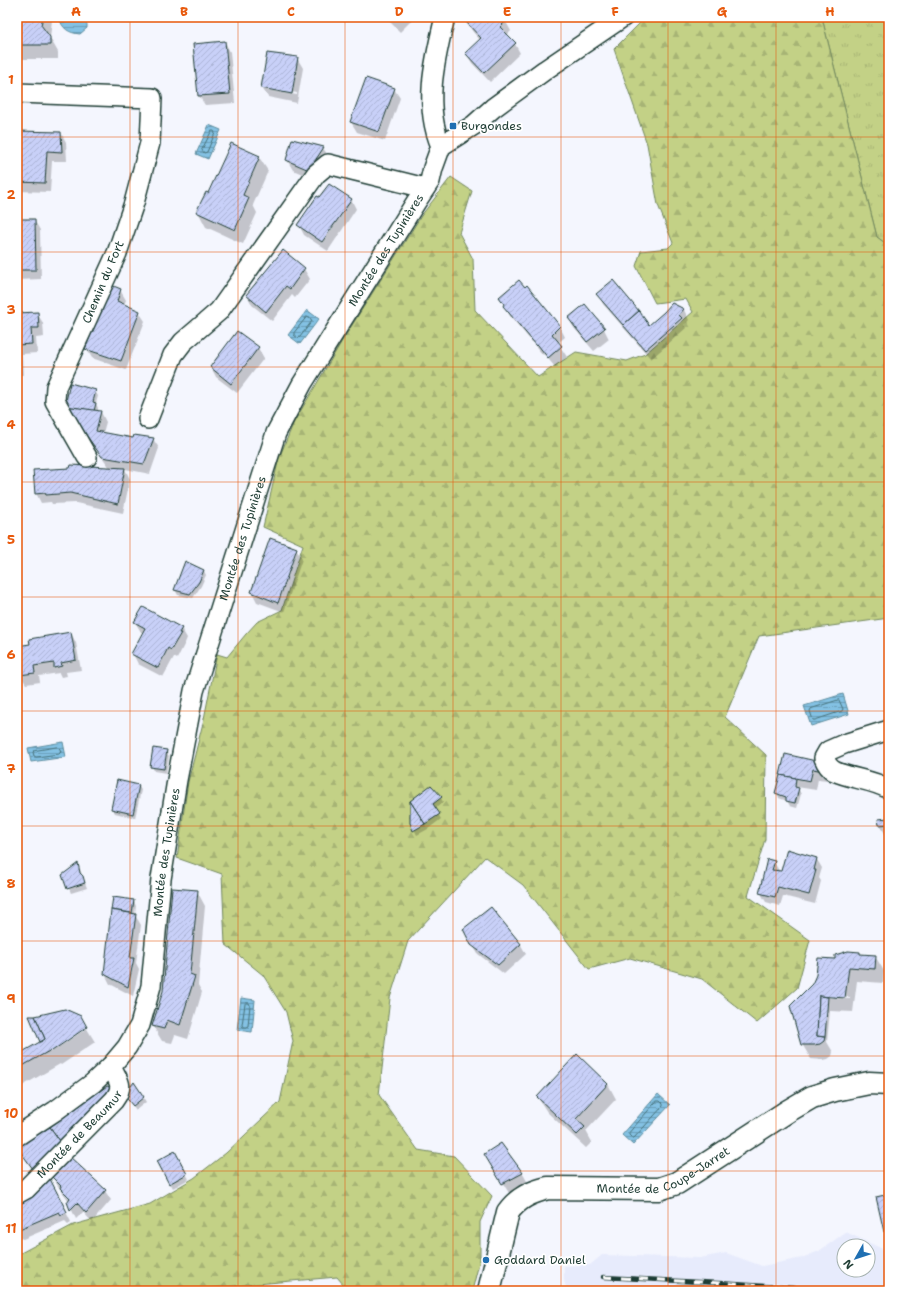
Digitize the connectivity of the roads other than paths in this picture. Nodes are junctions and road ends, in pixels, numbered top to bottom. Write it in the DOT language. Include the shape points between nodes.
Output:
graph roads {
  1 [pos="445,17"];
  2 [pos="623,17"];
  3 [pos="17,93"];
  4 [pos="441,146"];
  5 [pos="425,188"];
  6 [pos="148,419"];
  7 [pos="87,457"];
  8 [pos="889,730"];
  9 [pos="889,789"];
  10 [pos="110,1066"];
  11 [pos="889,1084"];
  12 [pos="17,1136"];
  13 [pos="17,1194"];
  14 [pos="489,1291"];
  1 -- 4 [label="street" via="431,89 435,134"];
  2 -- 4 [label="street"];
  3 -- 7 [label="street, Chemin du Fort" via="152,98 150,143 134,203 117,252 56,387 56,402"];
  4 -- 5 [label="street, Montée des Tupinières" via="430,181"];
  5 -- 6 [label="street" via="328,164 316,174 219,311 183,342 173,355"];
  5 -- 10 [label="street, Montée des Tupinières" via="302,384 276,433 194,691 161,879 151,986 140,1025 127,1047"];
  8 -- 9 [label="street" via="844,744 828,751 824,758 832,770 878,783"];
  10 -- 12 [label="street, Montée des Tupinières" via="93,1083 56,1111"];
  10 -- 13 [label="street, Montée de Beaumur" via="120,1085 120,1092 26,1189"];
  11 -- 14 [label="main road, Montée de Coupe-Jarret" via="869,1083 812,1097 677,1183 659,1189 548,1188 529,1194 514,1204 508,1212"];
}
